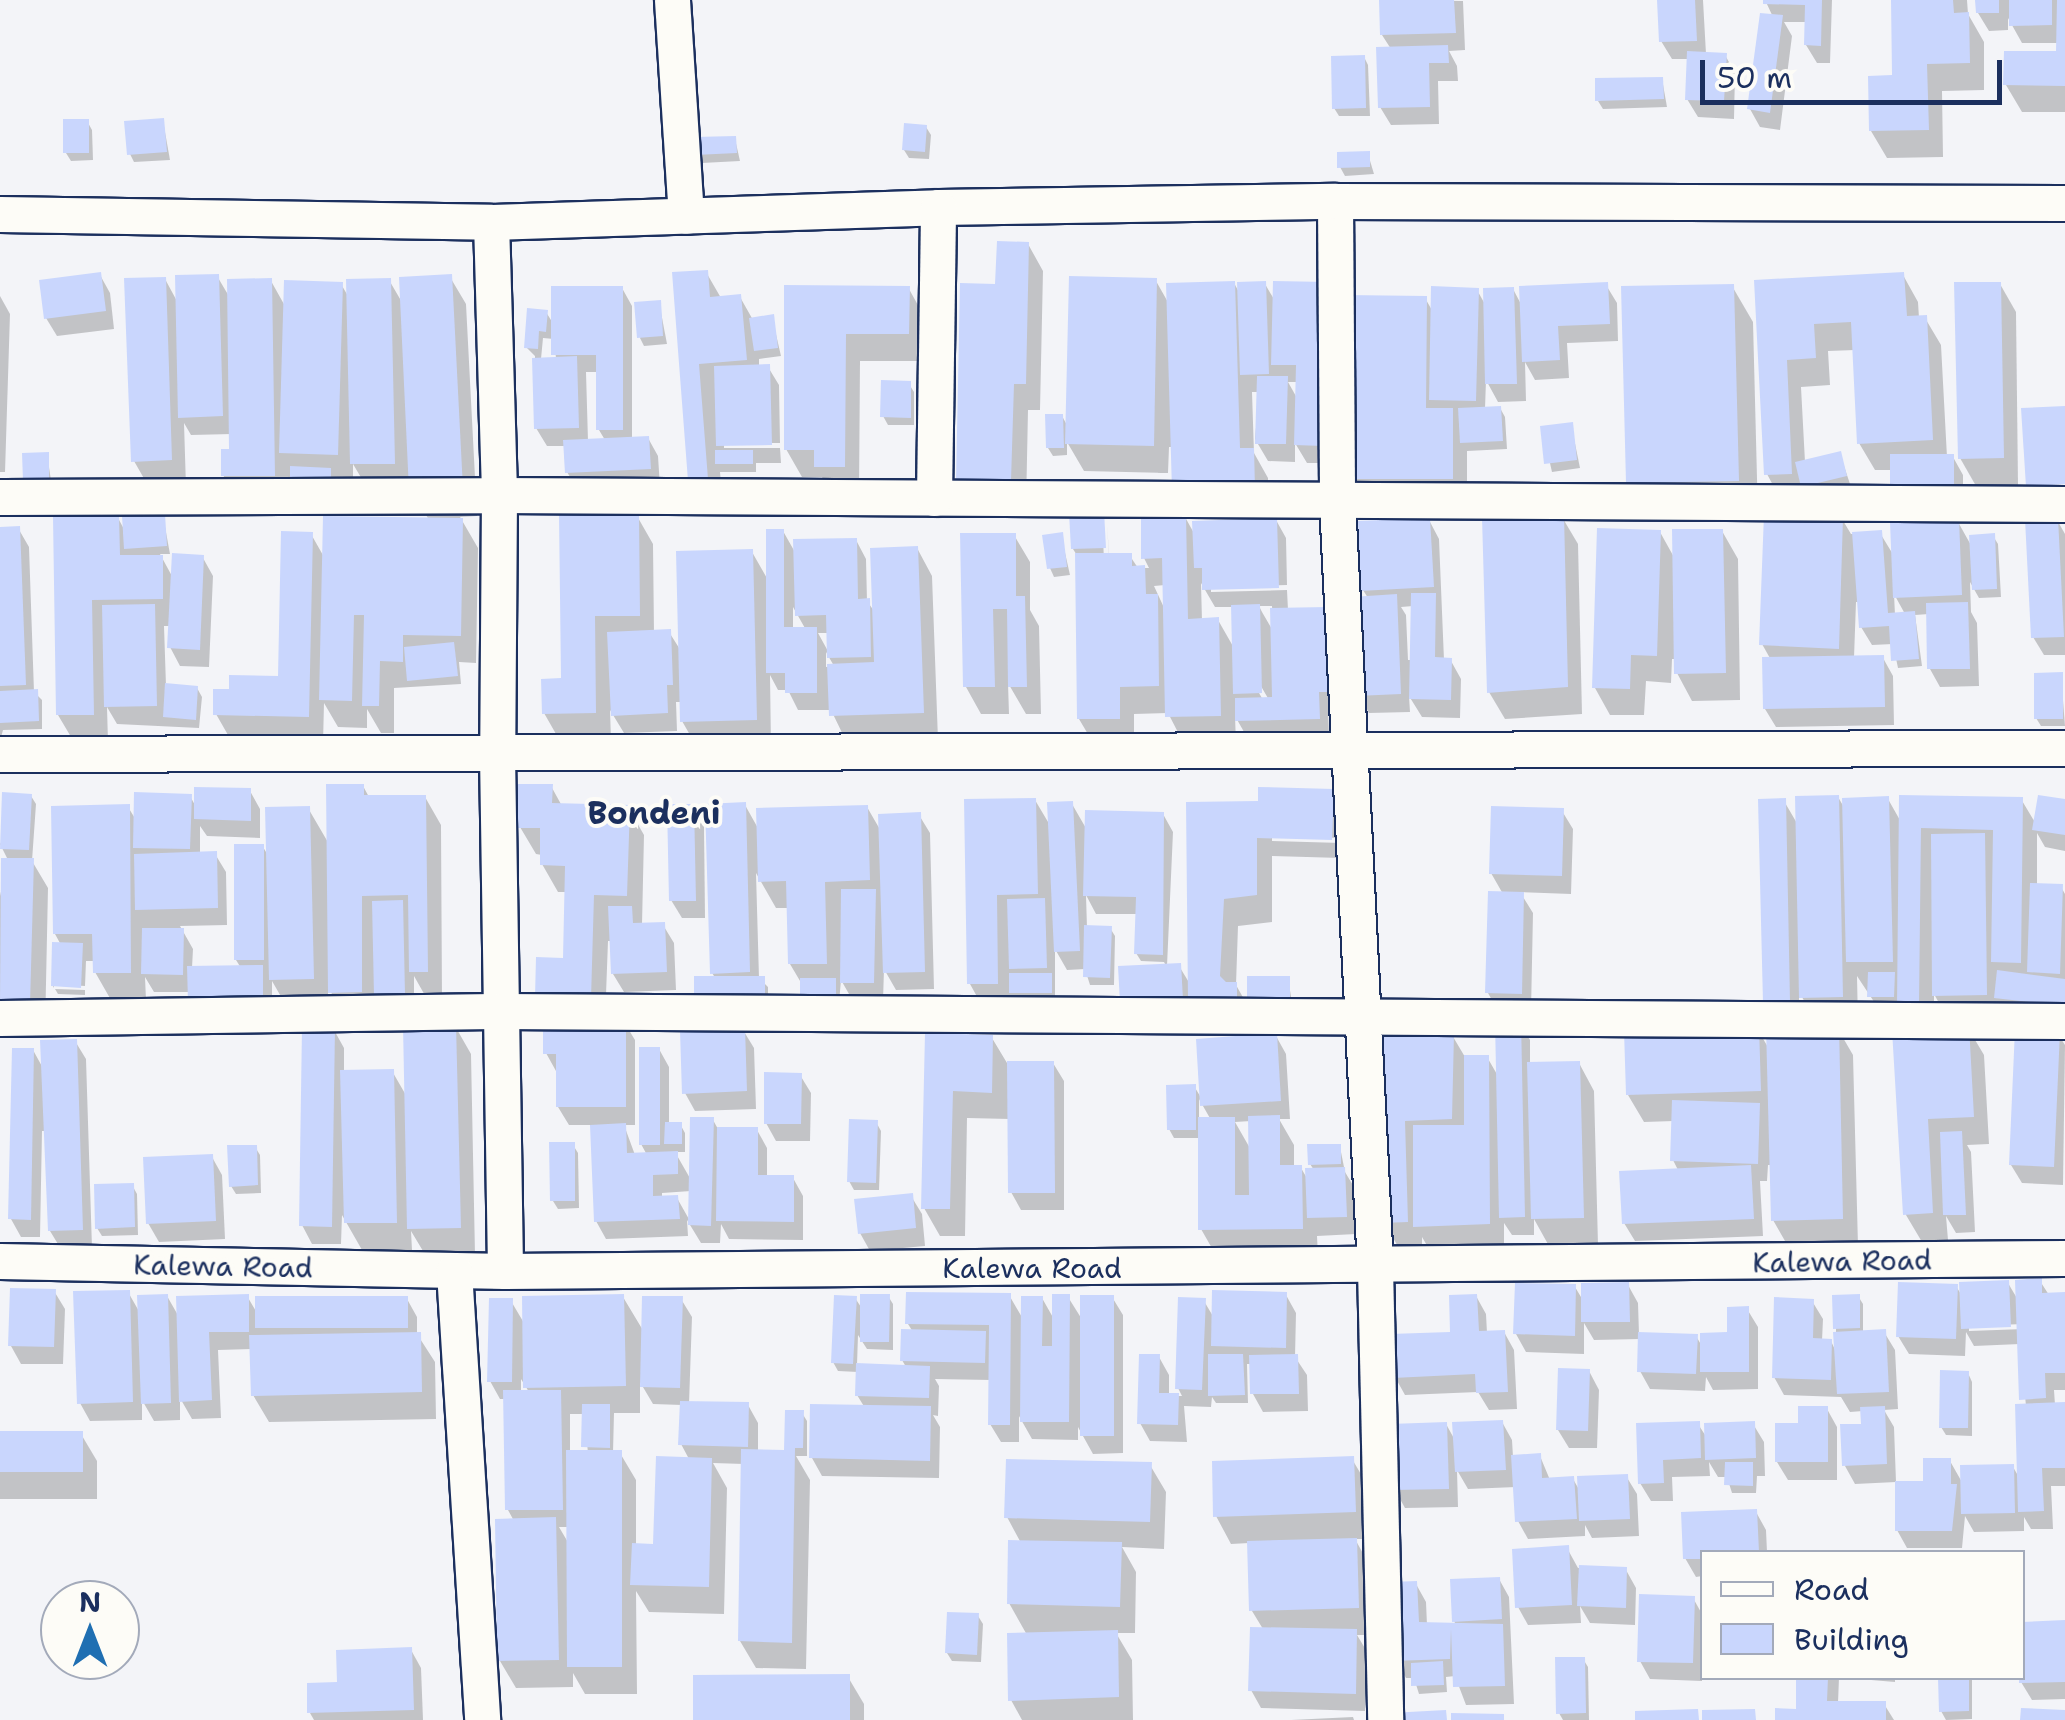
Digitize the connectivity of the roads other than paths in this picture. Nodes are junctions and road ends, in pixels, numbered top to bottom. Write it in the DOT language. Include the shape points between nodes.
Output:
graph roads {
  1 [pos="672,0"];
  2 [pos="1336,202"];
  3 [pos="2065,202"];
  4 [pos="938,207"];
  5 [pos="0,214"];
  6 [pos="686,216"];
  7 [pos="491,222"];
  8 [pos="500,495"];
  9 [pos="0,497"];
  10 [pos="934,498"];
  11 [pos="1337,501"];
  12 [pos="2065,504"];
  13 [pos="2065,748"];
  14 [pos="0,754"];
  15 [pos="498,754"];
  16 [pos="1350,754"];
  17 [pos="501,1011"];
  18 [pos="1362,1013"];
  19 [pos="0,1018"];
  20 [pos="2065,1021"];
  21 [pos="2065,1258"];
  22 [pos="0,1261"];
  23 [pos="1375,1267"];
  24 [pos="454,1271"];
  25 [pos="505,1271"];
  26 [pos="482,1720"];
  27 [pos="1385,1720"];
  1 -- 6 [label="street"];
  2 -- 3 [label="street"];
  2 -- 4 [label="street"];
  2 -- 11 [label="street"];
  4 -- 6 [label="street"];
  4 -- 10 [label="street"];
  5 -- 7 [label="street"];
  6 -- 7 [label="street"];
  7 -- 8 [label="street"];
  8 -- 9 [label="street"];
  8 -- 10 [label="street"];
  8 -- 15 [label="street"];
  10 -- 11 [label="street"];
  11 -- 12 [label="street"];
  11 -- 16 [label="street"];
  13 -- 16 [label="street"];
  14 -- 15 [label="street"];
  15 -- 16 [label="street"];
  15 -- 17 [label="street"];
  16 -- 18 [label="street"];
  17 -- 18 [label="street"];
  17 -- 19 [label="street"];
  17 -- 25 [label="street"];
  18 -- 20 [label="street"];
  18 -- 23 [label="street"];
  21 -- 23 [label="street, Kalewa Road"];
  22 -- 24 [label="street, Kalewa Road"];
  23 -- 25 [label="street, Kalewa Road"];
  23 -- 27 [label="street"];
  24 -- 25 [label="street, Kalewa Road"];
  24 -- 26 [label="street"];
}
